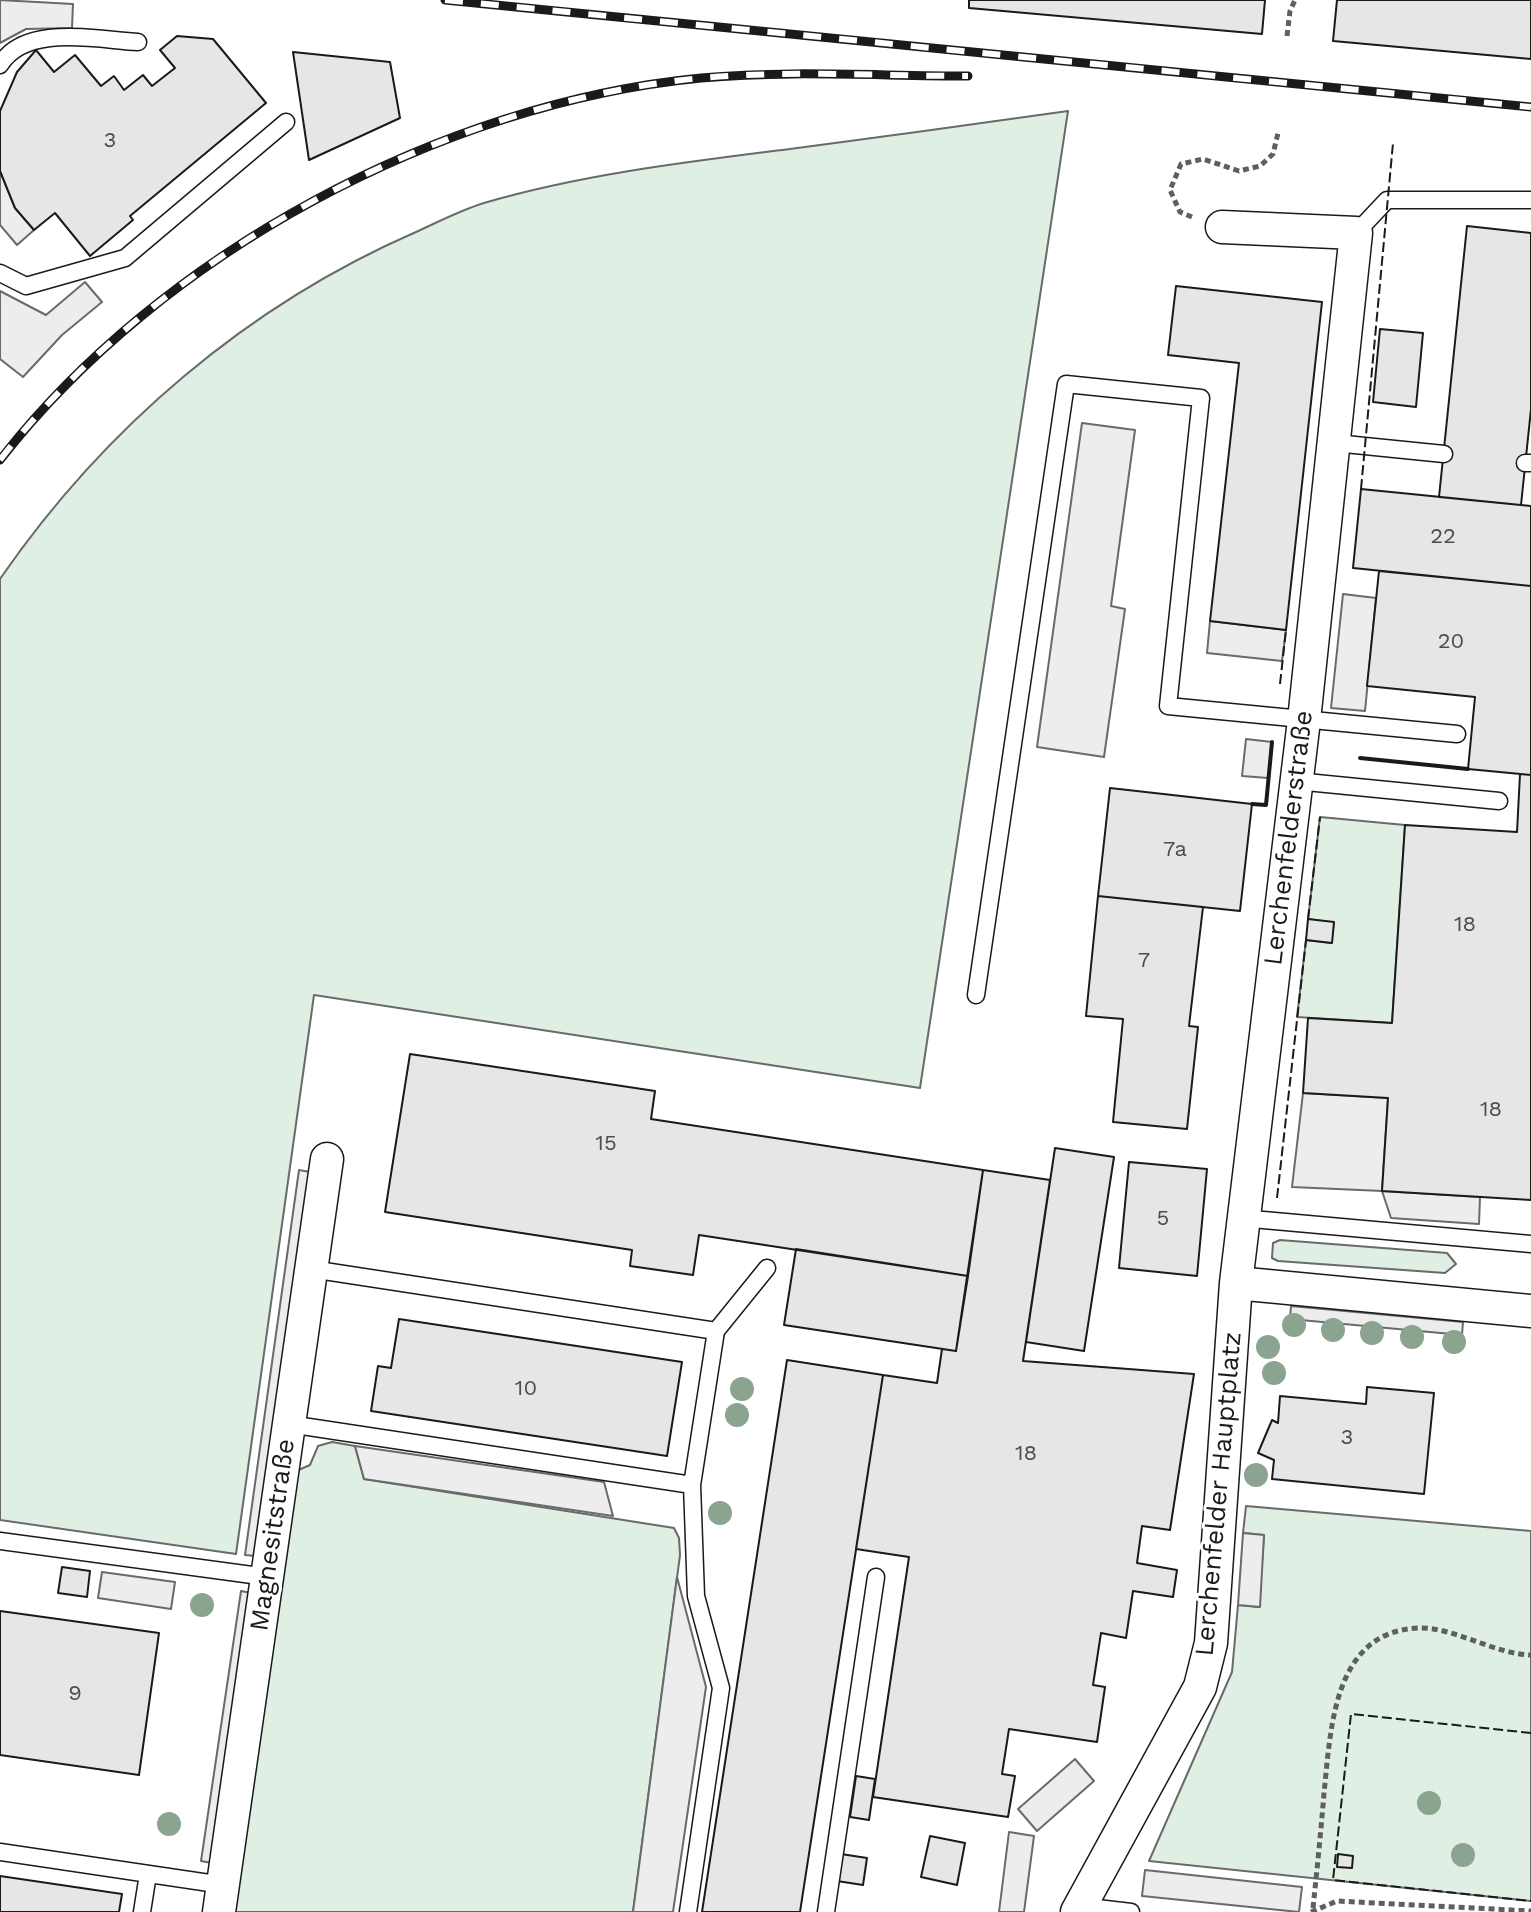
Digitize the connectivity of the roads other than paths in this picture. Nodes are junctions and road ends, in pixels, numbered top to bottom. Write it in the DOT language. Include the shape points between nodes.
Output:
graph roads {
  1 [pos="138,42"];
  2 [pos="0,65"];
  3 [pos="286,122"];
  4 [pos="1531,200"];
  5 [pos="1222,227"];
  6 [pos="1356,233"];
  7 [pos="0,273"];
  8 [pos="1335,443"];
  9 [pos="1444,454"];
  10 [pos="1304,720"];
  11 [pos="1457,734"];
  12 [pos="1296,781"];
  13 [pos="1499,801"];
  14 [pos="976,995"];
  15 [pos="327,1159"];
  16 [pos="1241,1218"];
  17 [pos="1531,1244"];
  18 [pos="767,1268"];
  19 [pos="311,1269"];
  20 [pos="1236,1283"];
  21 [pos="1531,1311"];
  22 [pos="716,1331"];
  23 [pos="289,1424"];
  24 [pos="692,1485"];
  25 [pos="0,1541"];
  26 [pos="267,1577"];
  27 [pos="876,1577"];
  28 [pos="0,1852"];
  29 [pos="148,1874"];
  30 [pos="221,1898"];
  31 [pos="1078,1909"];
  32 [pos="142,1912"];
  33 [pos="688,1912"];
  34 [pos="826,1912"];
  35 [pos="1131,1912"];
  1 -- 2 [label="lane" via="32,40 6,55"];
  3 -- 7 [label="lane" via="125,258 26,286"];
  4 -- 6 [label="lane" via="1387,200"];
  5 -- 6 [label="street"];
  6 -- 8 [label="street, Lerchenfelderstraße"];
  8 -- 9 [label="lane"];
  8 -- 10 [label="street, Lerchenfelderstraße"];
  10 -- 11 [label="lane"];
  10 -- 12 [label="street, Lerchenfelderstraße"];
  10 -- 14 [label="lane" via="1168,706 1201,398 1066,384"];
  12 -- 13 [label="lane"];
  12 -- 16 [label="street, Lerchenfelderstraße"];
  15 -- 19 [label="street, Magnesitstraße"];
  16 -- 17 [label="lane"];
  16 -- 20 [label="street, Lerchenfelderstraße"];
  18 -- 22 [label="lane"];
  19 -- 22 [label="lane"];
  19 -- 23 [label="street, Magnesitstraße"];
  20 -- 21 [label="street"];
  20 -- 31 [label="street, Lerchenfelder Hauptplatz" via="1211,1643 1200,1687"];
  22 -- 24 [label="lane"];
  23 -- 24 [label="lane"];
  23 -- 26 [label="street, Magnesitstraße"];
  24 -- 33 [label="lane" via="696,1596 721,1688"];
  25 -- 26 [label="lane"];
  26 -- 30 [label="street, Magnesitstraße"];
  27 -- 34 [label="lane"];
  28 -- 29 [label="lane"];
  29 -- 30 [label="lane"];
  29 -- 32 [label="lane"];
  31 -- 35 [label="lane"];
}
